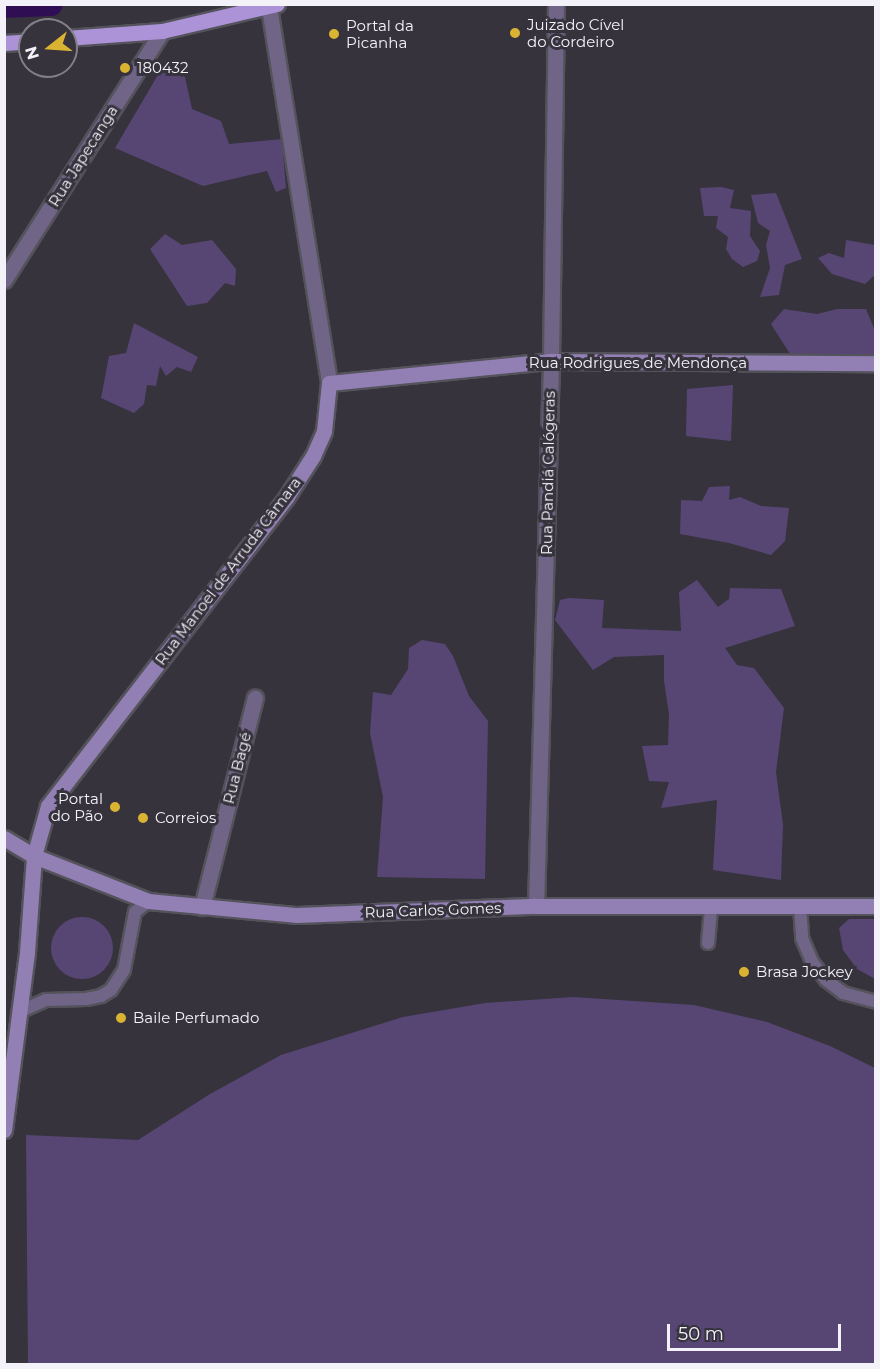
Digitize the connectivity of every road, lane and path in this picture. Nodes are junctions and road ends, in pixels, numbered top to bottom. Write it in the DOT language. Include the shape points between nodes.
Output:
graph roads {
  1 [pos="556,4"];
  2 [pos="273,6"];
  3 [pos="162,31"];
  4 [pos="78,37"];
  5 [pos="4,280"];
  6 [pos="551,361"];
  7 [pos="876,363"];
  8 [pos="329,383"];
  9 [pos="255,698"];
  10 [pos="4,838"];
  11 [pos="34,856"];
  12 [pos="148,901"];
  13 [pos="536,906"];
  14 [pos="800,906"];
  15 [pos="876,906"];
  16 [pos="202,907"];
  17 [pos="711,908"];
  18 [pos="708,943"];
  19 [pos="876,1002"];
  20 [pos="19,1012"];
  21 [pos="4,1130"];
  1 -- 6 [label="street, Rua Pandiá Calógeras"];
  2 -- 3 [label="main road"];
  2 -- 8 [label="street, Rua Manoel de Arruda Câmara"];
  3 -- 4 [label="main road"];
  3 -- 5 [label="street, Rua Japecanga"];
  6 -- 7 [label="main road, Rua Rodrigues de Mendonça"];
  6 -- 8 [label="main road, Rua Rodrigues de Mendonça"];
  6 -- 13 [label="street, Rua Pandiá Calógeras"];
  8 -- 11 [label="main road, Rua Manoel de Arruda Câmara" via="324,431 313,456 286,498 48,806"];
  9 -- 16 [label="street, Rua Bagé"];
  10 -- 11 [label="main road, Rua Carlos Gomes"];
  11 -- 12 [label="main road, Rua Carlos Gomes"];
  11 -- 20 [label="main road, Rua Manoel de Arruda Câmara"];
  12 -- 16 [label="main road, Rua Carlos Gomes"];
  12 -- 20 [label="lane" via="135,912 124,970 111,990 86,999 46,1000"];
  13 -- 16 [label="main road, Rua Carlos Gomes" via="297,915"];
  13 -- 17 [label="main road, Rua Carlos Gomes"];
  14 -- 15 [label="main road, Rua Carlos Gomes"];
  14 -- 17 [label="main road, Rua Carlos Gomes"];
  14 -- 19 [label="lane" via="802,938 812,962 826,980 843,993"];
  17 -- 18 [label="lane"];
  20 -- 21 [label="main road, Rua Manoel de Arruda Câmara"];
}
